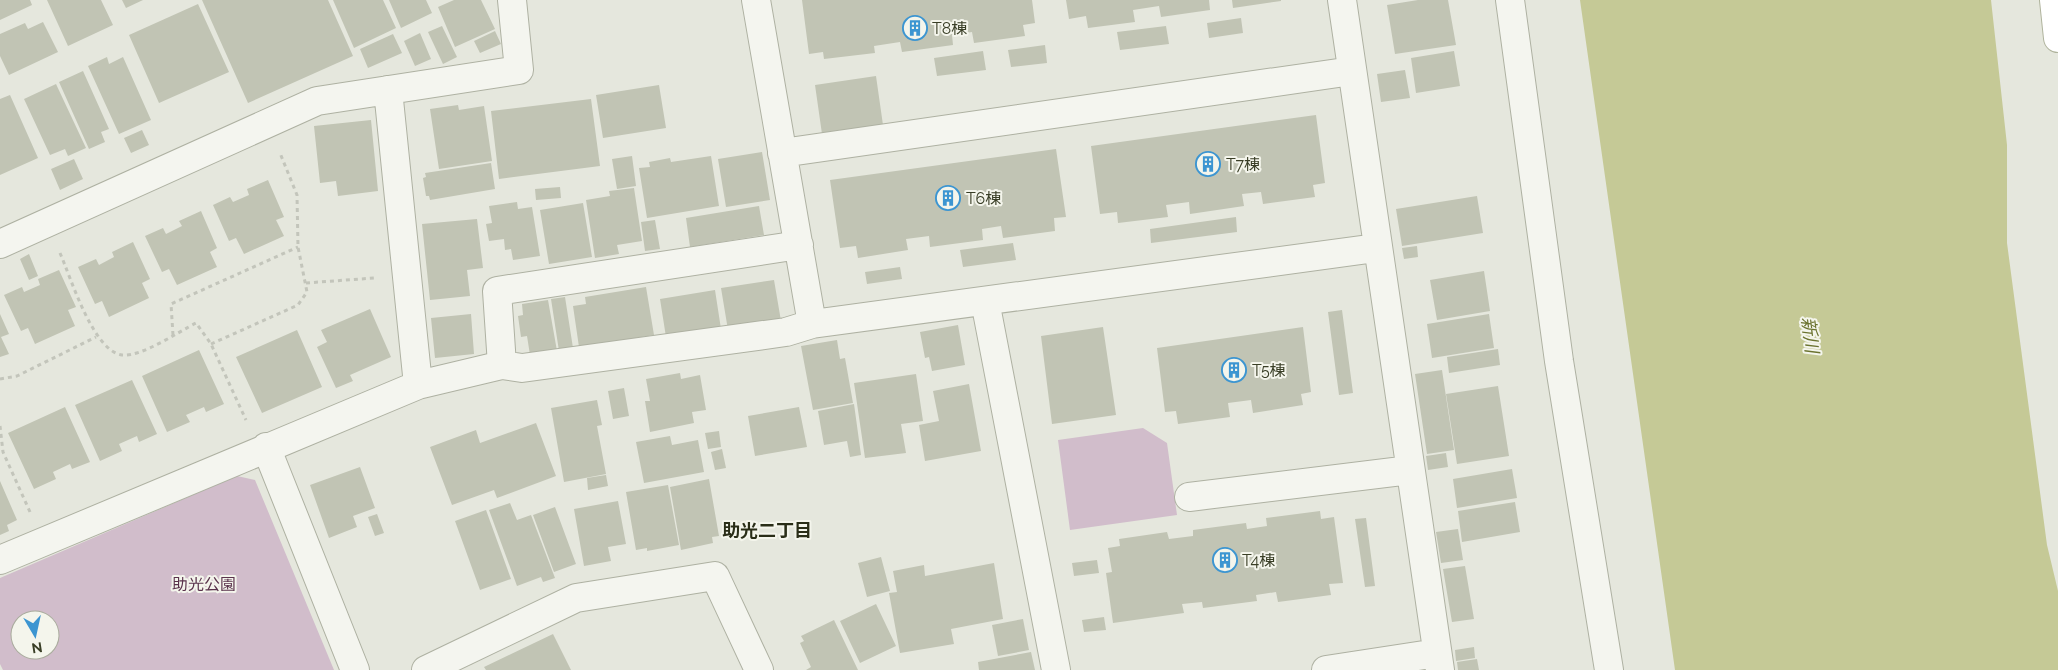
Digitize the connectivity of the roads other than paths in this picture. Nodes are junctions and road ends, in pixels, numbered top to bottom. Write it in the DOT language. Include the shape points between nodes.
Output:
graph roads {
  1 [pos="512,0"];
  2 [pos="756,0"];
  3 [pos="1342,0"];
  4 [pos="1510,0"];
  5 [pos="2054,0"];
  6 [pos="2058,38"];
  7 [pos="1352,71"];
  8 [pos="388,90"];
  9 [pos="782,153"];
  10 [pos="0,244"];
  11 [pos="799,245"];
  12 [pos="1376,248"];
  13 [pos="985,301"];
  14 [pos="812,324"];
  15 [pos="502,365"];
  16 [pos="418,385"];
  17 [pos="262,448"];
  18 [pos="1410,470"];
  19 [pos="1189,497"];
  20 [pos="0,560"];
  21 [pos="1438,662"];
  22 [pos="355,670"];
  23 [pos="426,670"];
  24 [pos="759,670"];
  25 [pos="1056,670"];
  26 [pos="1326,670"];
  27 [pos="1609,670"];
  1 -- 8 [label="street" via="519,70"];
  2 -- 9 [label="street"];
  3 -- 7 [label="street"];
  4 -- 27 [label="street" via="1559,361"];
  5 -- 6 [label="main road"];
  7 -- 9 [label="street"];
  7 -- 12 [label="street"];
  8 -- 10 [label="street" via="317,101"];
  8 -- 16 [label="street"];
  9 -- 11 [label="street"];
  11 -- 14 [label="street"];
  11 -- 15 [label="street" via="497,291"];
  12 -- 13 [label="street"];
  12 -- 18 [label="street"];
  13 -- 14 [label="street"];
  13 -- 25 [label="street"];
  14 -- 15 [label="street" via="786,332 522,368"];
  15 -- 16 [label="street"];
  16 -- 17 [label="street"];
  17 -- 20 [label="street"];
  17 -- 22 [label="street"];
  18 -- 19 [label="street"];
  18 -- 21 [label="street"];
  21 -- 26 [label="street"];
  23 -- 24 [label="street" via="576,598 715,576"];
}
